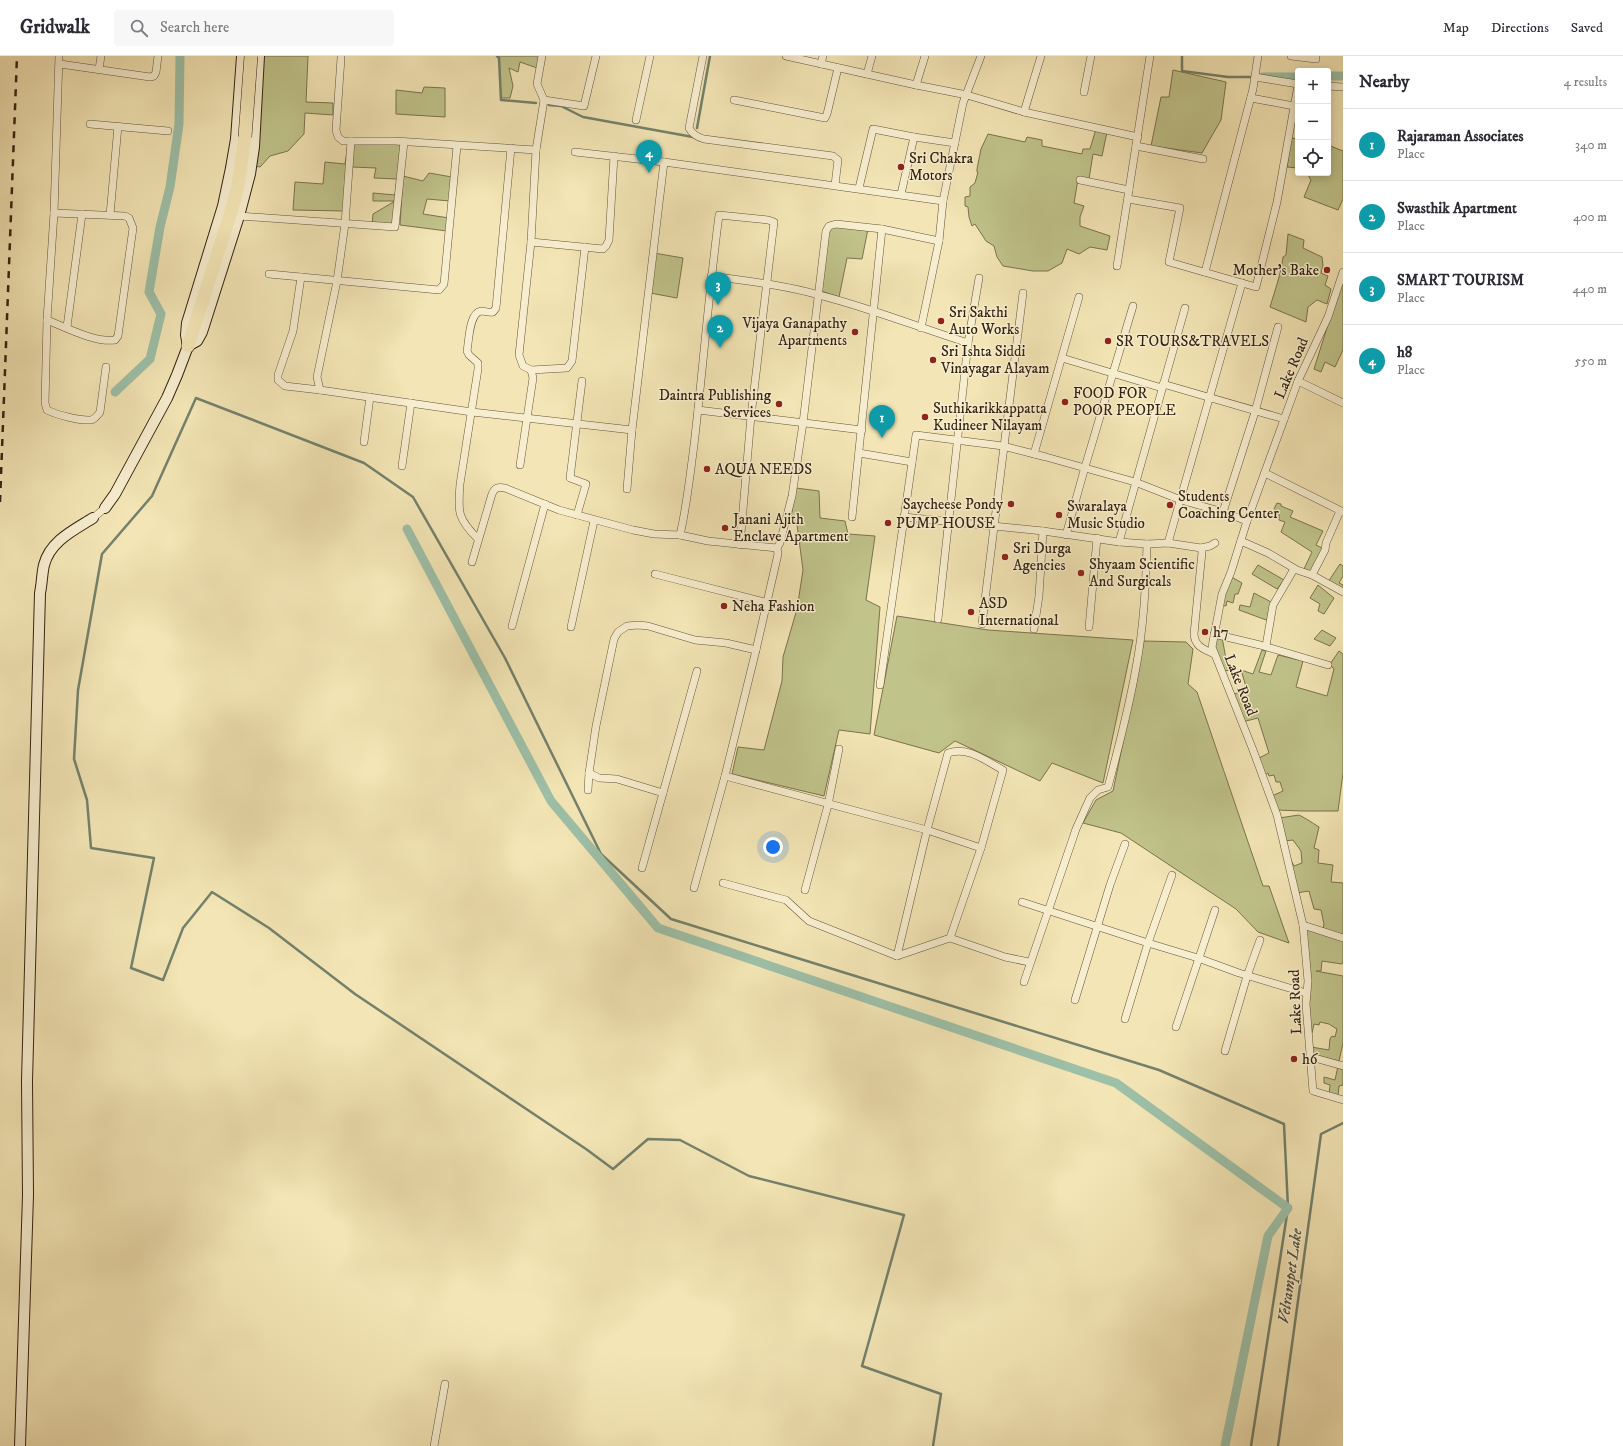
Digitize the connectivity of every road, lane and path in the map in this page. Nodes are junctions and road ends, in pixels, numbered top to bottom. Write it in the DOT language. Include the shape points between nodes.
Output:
graph roads {
  1 [pos="59,56"];
  2 [pos="101,56"];
  3 [pos="158,56"];
  4 [pos="242,56"];
  5 [pos="251,56"];
  6 [pos="259,56"];
  7 [pos="542,56"];
  8 [pos="596,56"];
  9 [pos="650,56"];
  10 [pos="703,56"];
  11 [pos="786,56"];
  12 [pos="823,56"];
  13 [pos="872,56"];
  14 [pos="925,56"];
  15 [pos="982,56"];
  16 [pos="1041,56"];
  17 [pos="1091,56"];
  18 [pos="1150,56"];
  19 [pos="1258,56"];
  20 [pos="1290,56"];
  21 [pos="1316,56"];
  22 [pos="341,58"];
  23 [pos="60,64"];
  24 [pos="821,64"];
  25 [pos="838,68"];
  26 [pos="99,69"];
  27 [pos="867,74"];
  28 [pos="1255,77"];
  29 [pos="1295,84"];
  30 [pos="916,86"];
  31 [pos="1331,86"];
  32 [pos="1343,87"];
  33 [pos="1084,92"];
  34 [pos="967,95"];
  35 [pos="1251,98"];
  36 [pos="239,99"];
  37 [pos="257,100"];
  38 [pos="544,100"];
  39 [pos="734,100"];
  40 [pos="1295,101"];
  41 [pos="1294,106"];
  42 [pos="1024,112"];
  43 [pos="636,120"];
  44 [pos="90,124"];
  45 [pos="118,126"];
  46 [pos="168,131"];
  47 [pos="914,137"];
  48 [pos="1138,138"];
  49 [pos="351,141"];
  50 [pos="404,142"];
  51 [pos="955,143"];
  52 [pos="457,146"];
  53 [pos="1136,146"];
  54 [pos="511,148"];
  55 [pos="536,150"];
  56 [pos="575,152"];
  57 [pos="614,156"];
  58 [pos="1203,159"];
  59 [pos="664,162"];
  60 [pos="1080,180"];
  61 [pos="835,185"];
  62 [pos="859,188"];
  63 [pos="1129,190"];
  64 [pos="901,194"];
  65 [pos="1128,199"];
  66 [pos="942,201"];
  67 [pos="54,213"];
  68 [pos="82,214"];
  69 [pos="110,215"];
  70 [pos="239,216"];
  71 [pos="345,224"];
  72 [pos="882,229"];
  73 [pos="940,241"];
  74 [pos="531,242"];
  75 [pos="585,247"];
  76 [pos="1117,266"];
  77 [pos="1205,272"];
  78 [pos="1343,272"];
  79 [pos="269,274"];
  80 [pos="711,276"];
  81 [pos="301,277"];
  82 [pos="979,278"];
  83 [pos="338,281"];
  84 [pos="766,283"];
  85 [pos="1242,283"];
  86 [pos="1023,293"];
  87 [pos="818,295"];
  88 [pos="1079,297"];
  89 [pos="1133,306"];
  90 [pos="1185,308"];
  91 [pos="873,310"];
  92 [pos="47,320"];
  93 [pos="66,327"];
  94 [pos="1278,327"];
  95 [pos="921,328"];
  96 [pos="968,343"];
  97 [pos="188,346"];
  98 [pos="1062,358"];
  99 [pos="106,367"];
  100 [pos="531,370"];
  101 [pos="1113,373"];
  102 [pos="582,381"];
  103 [pos="1298,381"];
  104 [pos="1162,386"];
  105 [pos="320,390"];
  106 [pos="370,397"];
  107 [pos="1209,397"];
  108 [pos="411,403"];
  109 [pos="1343,403"];
  110 [pos="698,410"];
  111 [pos="472,412"];
  112 [pos="1255,412"];
  113 [pos="751,416"];
  114 [pos="526,418"];
  115 [pos="1284,419"];
  116 [pos="803,423"];
  117 [pos="577,424"];
  118 [pos="632,430"];
  119 [pos="862,430"];
  120 [pos="958,440"];
  121 [pos="364,442"];
  122 [pos="1004,446"];
  123 [pos="859,453"];
  124 [pos="1034,454"];
  125 [pos="912,462"];
  126 [pos="520,465"];
  127 [pos="402,466"];
  128 [pos="1085,467"];
  129 [pos="1265,473"];
  130 [pos="1135,482"];
  131 [pos="627,489"];
  132 [pos="1181,500"];
  133 [pos="545,504"];
  134 [pos="105,508"];
  135 [pos="1223,512"];
  136 [pos="1341,512"];
  137 [pos="577,515"];
  138 [pos="904,516"];
  139 [pos="852,517"];
  140 [pos="93,518"];
  141 [pos="594,521"];
  142 [pos="1248,521"];
  143 [pos="949,522"];
  144 [pos="994,527"];
  145 [pos="1043,532"];
  146 [pos="680,535"];
  147 [pos="1066,535"];
  148 [pos="1097,538"];
  149 [pos="478,539"];
  150 [pos="1241,541"];
  151 [pos="1119,542"];
  152 [pos="1168,543"];
  153 [pos="1214,543"];
  154 [pos="1148,544"];
  155 [pos="740,545"];
  156 [pos="777,548"];
  157 [pos="1201,548"];
  158 [pos="472,562"];
  159 [pos="1294,569"];
  160 [pos="655,574"];
  161 [pos="1312,575"];
  162 [pos="1343,592"];
  163 [pos="768,603"];
  164 [pos="938,619"];
  165 [pos="982,624"];
  166 [pos="512,626"];
  167 [pos="571,627"];
  168 [pos="1089,627"];
  169 [pos="1034,629"];
  170 [pos="1214,634"];
  171 [pos="1266,646"];
  172 [pos="756,650"];
  173 [pos="1215,654"];
  174 [pos="1328,665"];
  175 [pos="697,672"];
  176 [pos="880,685"];
  177 [pos="839,749"];
  178 [pos="588,773"];
  179 [pos="725,776"];
  180 [pos="588,790"];
  181 [pos="663,793"];
  182 [pos="828,805"];
  183 [pos="927,830"];
  184 [pos="1125,844"];
  185 [pos="980,848"];
  186 [pos="642,868"];
  187 [pos="1172,875"];
  188 [pos="723,883"];
  189 [pos="694,888"];
  190 [pos="805,890"];
  191 [pos="1022,902"];
  192 [pos="1048,910"];
  193 [pos="1215,910"];
  194 [pos="1303,925"];
  195 [pos="1098,927"];
  196 [pos="950,938"];
  197 [pos="1343,938"];
  198 [pos="1260,940"];
  199 [pos="1148,943"];
  200 [pos="898,956"];
  201 [pos="1198,958"];
  202 [pos="1030,962"];
  203 [pos="1247,976"];
  204 [pos="1024,982"];
  205 [pos="1306,993"];
  206 [pos="1075,1000"];
  207 [pos="1125,1019"];
  208 [pos="1176,1027"];
  209 [pos="1225,1051"];
  210 [pos="1311,1057"];
  211 [pos="1343,1066"];
  212 [pos="1343,1100"];
  213 [pos="445,1384"];
  214 [pos="20,1446"];
  215 [pos="434,1446"];
  1 -- 23 [label="street"];
  2 -- 26 [label="street"];
  3 -- 26 [label="street" via="154,76"];
  4 -- 36 [label="street"];
  5 -- 97 [label="highway, bridge" via="246,137 238,186"];
  6 -- 37 [label="street"];
  7 -- 38 [label="street" via="537,84"];
  8 -- 38 [label="street" via="584,106"];
  9 -- 43 [label="street"];
  10 -- 61 [label="street" via="689,128 691,132 704,139 833,156 838,160"];
  11 -- 24 [label="street"];
  12 -- 24 [label="street"];
  13 -- 27 [label="street"];
  14 -- 30 [label="street"];
  15 -- 34 [label="street"];
  16 -- 42 [label="street"];
  17 -- 33 [label="street"];
  18 -- 48 [label="street"];
  19 -- 28 [label="street"];
  20 -- 21 [label="street" via="1316,59"];
  22 -- 49 [label="street" via="336,130 338,137 343,141"];
  23 -- 26 [label="street"];
  23 -- 67 [label="street"];
  24 -- 25 [label="street"];
  25 -- 27 [label="street"];
  25 -- 39 [label="street" via="825,118"];
  27 -- 30 [label="street"];
  28 -- 29 [label="street"];
  28 -- 35 [label="street"];
  30 -- 34 [label="street"];
  31 -- 32 [label="street"];
  34 -- 42 [label="street"];
  34 -- 51 [label="street"];
  35 -- 41 [label="street"];
  35 -- 77 [label="street"];
  36 -- 37 [label="street"];
  36 -- 97 [label="street" via="232,168 223,206 187,322"];
  37 -- 70 [label="street" via="250,174"];
  38 -- 55 [label="street"];
  40 -- 41 [label="street"];
  41 -- 85 [label="street" via="1277,202 1256,287"];
  42 -- 48 [label="street"];
  44 -- 45 [label="street"];
  45 -- 46 [label="street"];
  45 -- 69 [label="street"];
  47 -- 51 [label="street"];
  47 -- 62 [label="street" via="873,129"];
  47 -- 64 [label="street"];
  48 -- 53 [label="street"];
  49 -- 50 [label="street"];
  49 -- 71 [label="street"];
  50 -- 52 [label="street"];
  50 -- 71 [label="street" via="395,227"];
  51 -- 66 [label="street"];
  52 -- 54 [label="street"];
  52 -- 83 [label="street" via="450,231 442,287 436,290"];
  53 -- 58 [label="street"];
  53 -- 63 [label="street"];
  54 -- 55 [label="street"];
  54 -- 111 [label="street" via="496,308 493,312 480,311 472,319 467,351 478,363"];
  55 -- 74 [label="street"];
  56 -- 57 [label="street"];
  57 -- 59 [label="street"];
  57 -- 75 [label="street" via="609,240 602,249"];
  59 -- 61 [label="street"];
  59 -- 118 [label="street"];
  60 -- 63 [label="street"];
  61 -- 62 [label="street"];
  62 -- 64 [label="street"];
  63 -- 65 [label="street"];
  64 -- 66 [label="street"];
  65 -- 76 [label="street"];
  65 -- 77 [label="street" via="1180,208 1169,262"];
  66 -- 73 [label="street"];
  67 -- 68 [label="street"];
  67 -- 92 [label="street"];
  68 -- 69 [label="street"];
  68 -- 93 [label="street"];
  69 -- 93 [label="street" via="129,218 133,228 118,336 115,340 108,341"];
  70 -- 71 [label="street"];
  70 -- 97 [label="street" via="202,332 197,342"];
  71 -- 83 [label="street"];
  72 -- 73 [label="street"];
  72 -- 87 [label="street" via="836,224 829,226 826,231"];
  72 -- 91 [label="street"];
  73 -- 95 [label="street"];
  74 -- 75 [label="street"];
  74 -- 100 [label="street" via="519,355 523,366"];
  75 -- 100 [label="street" via="572,361 567,368"];
  77 -- 85 [label="street"];
  78 -- 103 [label="street, Lake Road" via="1328,317"];
  79 -- 81 [label="street"];
  80 -- 84 [label="street"];
  80 -- 84 [label="street" via="719,215 761,219 774,222"];
  80 -- 110 [label="street"];
  81 -- 83 [label="street"];
  81 -- 105 [label="street" via="292,330 278,380 285,386"];
  82 -- 96 [label="street"];
  83 -- 105 [label="street" via="317,377"];
  84 -- 87 [label="street"];
  84 -- 113 [label="street"];
  85 -- 107 [label="street"];
  86 -- 122 [label="street"];
  87 -- 91 [label="street"];
  87 -- 116 [label="street"];
  88 -- 98 [label="street"];
  89 -- 101 [label="street"];
  90 -- 104 [label="street"];
  91 -- 95 [label="street"];
  91 -- 119 [label="street"];
  92 -- 93 [label="street"];
  92 -- 99 [label="street" via="47,410 91,420 97,417 100,412"];
  94 -- 112 [label="street"];
  95 -- 96 [label="street"];
  96 -- 120 [label="street"];
  97 -- 134 [label="street" via="167,398 116,494"];
  98 -- 101 [label="street"];
  98 -- 124 [label="street"];
  100 -- 114 [label="street" via="534,378"];
  101 -- 104 [label="street"];
  101 -- 128 [label="street"];
  102 -- 117 [label="street"];
  103 -- 109 [label="street"];
  103 -- 115 [label="street, Lake Road"];
  104 -- 107 [label="street"];
  104 -- 130 [label="street"];
  105 -- 106 [label="street"];
  106 -- 108 [label="street"];
  106 -- 121 [label="street"];
  107 -- 112 [label="street"];
  107 -- 132 [label="street"];
  108 -- 111 [label="street"];
  108 -- 127 [label="street"];
  110 -- 113 [label="street"];
  110 -- 146 [label="street"];
  111 -- 114 [label="street"];
  111 -- 149 [label="street" via="458,502 461,519"];
  112 -- 115 [label="street"];
  112 -- 135 [label="street"];
  113 -- 116 [label="street"];
  113 -- 155 [label="street"];
  114 -- 117 [label="street"];
  114 -- 126 [label="street"];
  115 -- 129 [label="street, Lake Road"];
  116 -- 119 [label="street"];
  116 -- 156 [label="street" via="792,496"];
  117 -- 118 [label="street"];
  117 -- 137 [label="street" via="570,478 586,484"];
  118 -- 131 [label="street"];
  119 -- 123 [label="street"];
  120 -- 122 [label="street"];
  120 -- 125 [label="street" via="916,435"];
  120 -- 143 [label="street"];
  122 -- 124 [label="street"];
  122 -- 144 [label="street"];
  123 -- 125 [label="street"];
  123 -- 139 [label="street"];
  124 -- 128 [label="street"];
  125 -- 138 [label="street"];
  128 -- 130 [label="street"];
  128 -- 147 [label="street"];
  129 -- 136 [label="street"];
  129 -- 142 [label="street, Lake Road"];
  130 -- 132 [label="street"];
  130 -- 151 [label="street"];
  132 -- 135 [label="street"];
  132 -- 152 [label="street"];
  133 -- 137 [label="street"];
  133 -- 149 [label="street" via="505,488 494,489"];
  133 -- 166 [label="street"];
  134 -- 140 [label="street"];
  135 -- 142 [label="street"];
  136 -- 161 [label="street"];
  137 -- 141 [label="street"];
  138 -- 143 [label="street"];
  138 -- 176 [label="street"];
  140 -- 214 [label="street" via="57,542 50,550 44,565 40,593 27,1081 28,1195"];
  141 -- 146 [label="street" via="654,534"];
  141 -- 167 [label="street"];
  142 -- 150 [label="street, Lake Road"];
  143 -- 144 [label="street"];
  143 -- 164 [label="street"];
  144 -- 145 [label="street"];
  144 -- 165 [label="street"];
  145 -- 147 [label="street"];
  145 -- 169 [label="street"];
  146 -- 155 [label="street"];
  147 -- 148 [label="street"];
  148 -- 151 [label="street"];
  148 -- 168 [label="street"];
  149 -- 158 [label="street"];
  150 -- 159 [label="street" via="1268,553"];
  150 -- 170 [label="street, Lake Road" via="1222,594"];
  151 -- 154 [label="street"];
  152 -- 154 [label="street"];
  152 -- 157 [label="street"];
  153 -- 157 [label="street"];
  154 -- 192 [label="street" via="1138,661 1108,787 1098,790 1090,798 1076,829"];
  155 -- 156 [label="street"];
  156 -- 163 [label="street"];
  157 -- 173 [label="street" via="1194,641"];
  159 -- 161 [label="street"];
  159 -- 171 [label="street" via="1273,605"];
  160 -- 163 [label="street"];
  161 -- 162 [label="street"];
  163 -- 172 [label="street"];
  170 -- 171 [label="street"];
  170 -- 173 [label="street, Lake Road" via="1212,647"];
  171 -- 174 [label="street"];
  172 -- 178 [label="street" via="726,643 694,640 648,626 627,626 618,632 606,675"];
  172 -- 179 [label="street"];
  173 -- 194 [label="street, Lake Road" via="1277,815"];
  175 -- 181 [label="street"];
  177 -- 182 [label="street"];
  178 -- 180 [label="street"];
  178 -- 181 [label="street"];
  179 -- 182 [label="street"];
  179 -- 189 [label="street"];
  181 -- 186 [label="street"];
  182 -- 183 [label="street"];
  182 -- 190 [label="street"];
  183 -- 185 [label="street"];
  183 -- 185 [label="street" via="948,753 956,750 970,752 1003,770"];
  183 -- 200 [label="street"];
  184 -- 195 [label="street"];
  185 -- 196 [label="street"];
  187 -- 199 [label="street"];
  188 -- 200 [label="street" via="786,900 809,921"];
  191 -- 192 [label="street"];
  192 -- 195 [label="street"];
  192 -- 202 [label="street"];
  193 -- 201 [label="street"];
  194 -- 197 [label="street"];
  194 -- 205 [label="street, Lake Road" via="1308,981"];
  195 -- 199 [label="street"];
  195 -- 206 [label="street"];
  196 -- 200 [label="street"];
  196 -- 202 [label="street" via="1005,957"];
  198 -- 203 [label="street"];
  199 -- 201 [label="street"];
  199 -- 207 [label="street"];
  201 -- 203 [label="street"];
  201 -- 208 [label="street"];
  202 -- 204 [label="street"];
  203 -- 205 [label="street"];
  203 -- 209 [label="street"];
  205 -- 210 [label="street, Lake Road"];
  210 -- 211 [label="street"];
  210 -- 212 [label="street, Lake Road" via="1313,1091"];
  213 -- 215 [label="street"];
}
